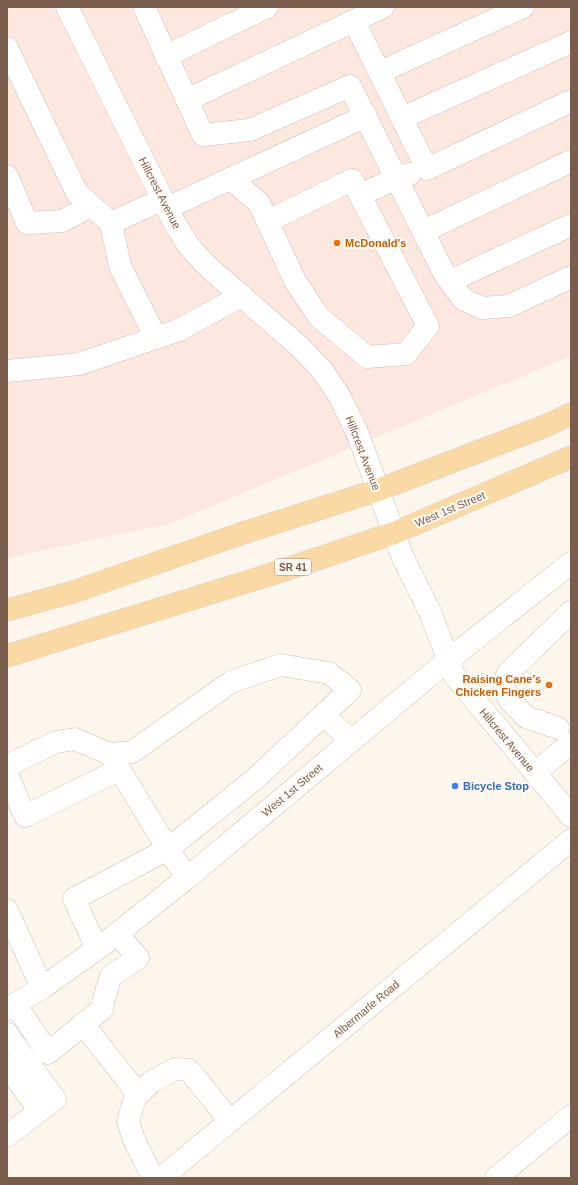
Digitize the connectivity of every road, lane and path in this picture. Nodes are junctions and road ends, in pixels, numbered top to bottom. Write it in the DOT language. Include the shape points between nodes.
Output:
graph roads {
  1 [pos="67,7"];
  2 [pos="144,7"];
  3 [pos="267,7"];
  4 [pos="383,7"];
  5 [pos="523,7"];
  6 [pos="354,21"];
  7 [pos="571,42"];
  8 [pos="7,48"];
  9 [pos="166,56"];
  10 [pos="380,72"];
  11 [pos="187,100"];
  12 [pos="571,101"];
  13 [pos="366,116"];
  14 [pos="402,118"];
  15 [pos="571,161"];
  16 [pos="427,169"];
  17 [pos="7,176"];
  18 [pos="397,178"];
  19 [pos="232,179"];
  20 [pos="360,195"];
  21 [pos="165,204"];
  22 [pos="91,206"];
  23 [pos="268,221"];
  24 [pos="111,224"];
  25 [pos="571,225"];
  26 [pos="424,231"];
  27 [pos="571,277"];
  28 [pos="450,281"];
  29 [pos="241,296"];
  30 [pos="156,338"];
  31 [pos="7,371"];
  32 [pos="571,414"];
  33 [pos="571,457"];
  34 [pos="378,490"];
  35 [pos="394,533"];
  36 [pos="571,563"];
  37 [pos="7,610"];
  38 [pos="571,612"];
  39 [pos="7,656"];
  40 [pos="447,661"];
  41 [pos="324,715"];
  42 [pos="568,733"];
  43 [pos="351,741"];
  44 [pos="115,762"];
  45 [pos="7,766"];
  46 [pos="535,773"];
  47 [pos="7,774"];
  48 [pos="571,816"];
  49 [pos="571,840"];
  50 [pos="168,849"];
  51 [pos="187,878"];
  52 [pos="7,910"];
  53 [pos="117,933"];
  54 [pos="14,946"];
  55 [pos="97,949"];
  56 [pos="42,988"];
  57 [pos="11,1007"];
  58 [pos="83,1024"];
  59 [pos="33,1030"];
  60 [pos="11,1040"];
  61 [pos="7,1066"];
  62 [pos="138,1094"];
  63 [pos="40,1111"];
  64 [pos="571,1116"];
  65 [pos="230,1121"];
  66 [pos="7,1136"];
  67 [pos="152,1178"];
  68 [pos="161,1178"];
  69 [pos="496,1178"];
  1 -- 21 [label="street, Hillcrest Avenue"];
  2 -- 9 [label="street"];
  3 -- 9 [label="street"];
  4 -- 6 [label="street"];
  5 -- 10 [label="street"];
  6 -- 10 [label="street"];
  6 -- 11 [label="street"];
  7 -- 14 [label="street"];
  8 -- 22 [label="street" via="77,193"];
  9 -- 11 [label="street"];
  10 -- 14 [label="street"];
  11 -- 13 [label="street" via="204,135 250,130 350,86"];
  12 -- 16 [label="street"];
  13 -- 18 [label="street"];
  13 -- 19 [label="street"];
  14 -- 16 [label="street"];
  15 -- 26 [label="street"];
  16 -- 18 [label="street"];
  17 -- 22 [label="street" via="27,223 62,221"];
  18 -- 20 [label="street"];
  18 -- 26 [label="street"];
  19 -- 21 [label="street"];
  19 -- 23 [label="street" via="260,203"];
  20 -- 23 [label="street" via="352,180"];
  20 -- 23 [label="street" via="428,326 406,354 367,357 319,318 296,281"];
  21 -- 24 [label="street"];
  21 -- 29 [label="street, Hillcrest Avenue" via="193,250"];
  22 -- 24 [label="street"];
  24 -- 30 [label="street" via="120,266"];
  25 -- 28 [label="street"];
  26 -- 28 [label="street"];
  27 -- 28 [label="street" via="509,306 482,308 463,299"];
  29 -- 30 [label="street" via="179,330"];
  29 -- 34 [label="street, Hillcrest Avenue" via="299,346 322,370 340,397 359,436"];
  30 -- 31 [label="street" via="79,364"];
  32 -- 34 [label="main road"];
  33 -- 35 [label="main road, West 1st Street / SR 41"];
  34 -- 35 [label="street, Hillcrest Avenue"];
  34 -- 37 [label="main road" via="240,534 73,592"];
  35 -- 39 [label="main road, West 1st Street / SR 41" via="272,574"];
  35 -- 40 [label="street, Hillcrest Avenue" via="403,558 431,614"];
  36 -- 40 [label="street, West 1st Street"];
  38 -- 42 [label="street" via="508,673 504,682 505,691 526,717"];
  40 -- 43 [label="street, West 1st Street"];
  40 -- 46 [label="street, Hillcrest Avenue" via="454,675"];
  41 -- 43 [label="street"];
  41 -- 44 [label="street" via="350,690 329,673 280,665 231,682"];
  41 -- 50 [label="street" via="256,778"];
  42 -- 46 [label="street"];
  43 -- 51 [label="street, West 1st Street"];
  44 -- 45 [label="street" via="76,739 56,742"];
  44 -- 47 [label="street" via="25,816"];
  44 -- 50 [label="street"];
  46 -- 48 [label="street, Hillcrest Avenue"];
  49 -- 65 [label="street, Albermarle Road"];
  50 -- 51 [label="street"];
  50 -- 55 [label="street" via="74,899"];
  51 -- 53 [label="street, West 1st Street"];
  52 -- 54 [label="street"];
  53 -- 55 [label="street, West 1st Street"];
  53 -- 58 [label="street" via="138,958 111,976 102,1009"];
  54 -- 56 [label="street"];
  55 -- 56 [label="street, West 1st Street"];
  56 -- 57 [label="street, West 1st Street"];
  57 -- 59 [label="street"];
  58 -- 59 [label="street" via="48,1053"];
  58 -- 62 [label="street"];
  59 -- 60 [label="street"];
  60 -- 63 [label="street" via="55,1099"];
  61 -- 63 [label="street"];
  62 -- 65 [label="street" via="151,1082 175,1069 190,1070"];
  62 -- 67 [label="street" via="128,1121"];
  63 -- 66 [label="street"];
  64 -- 69 [label="street"];
  65 -- 68 [label="street, Albermarle Road"];
}
